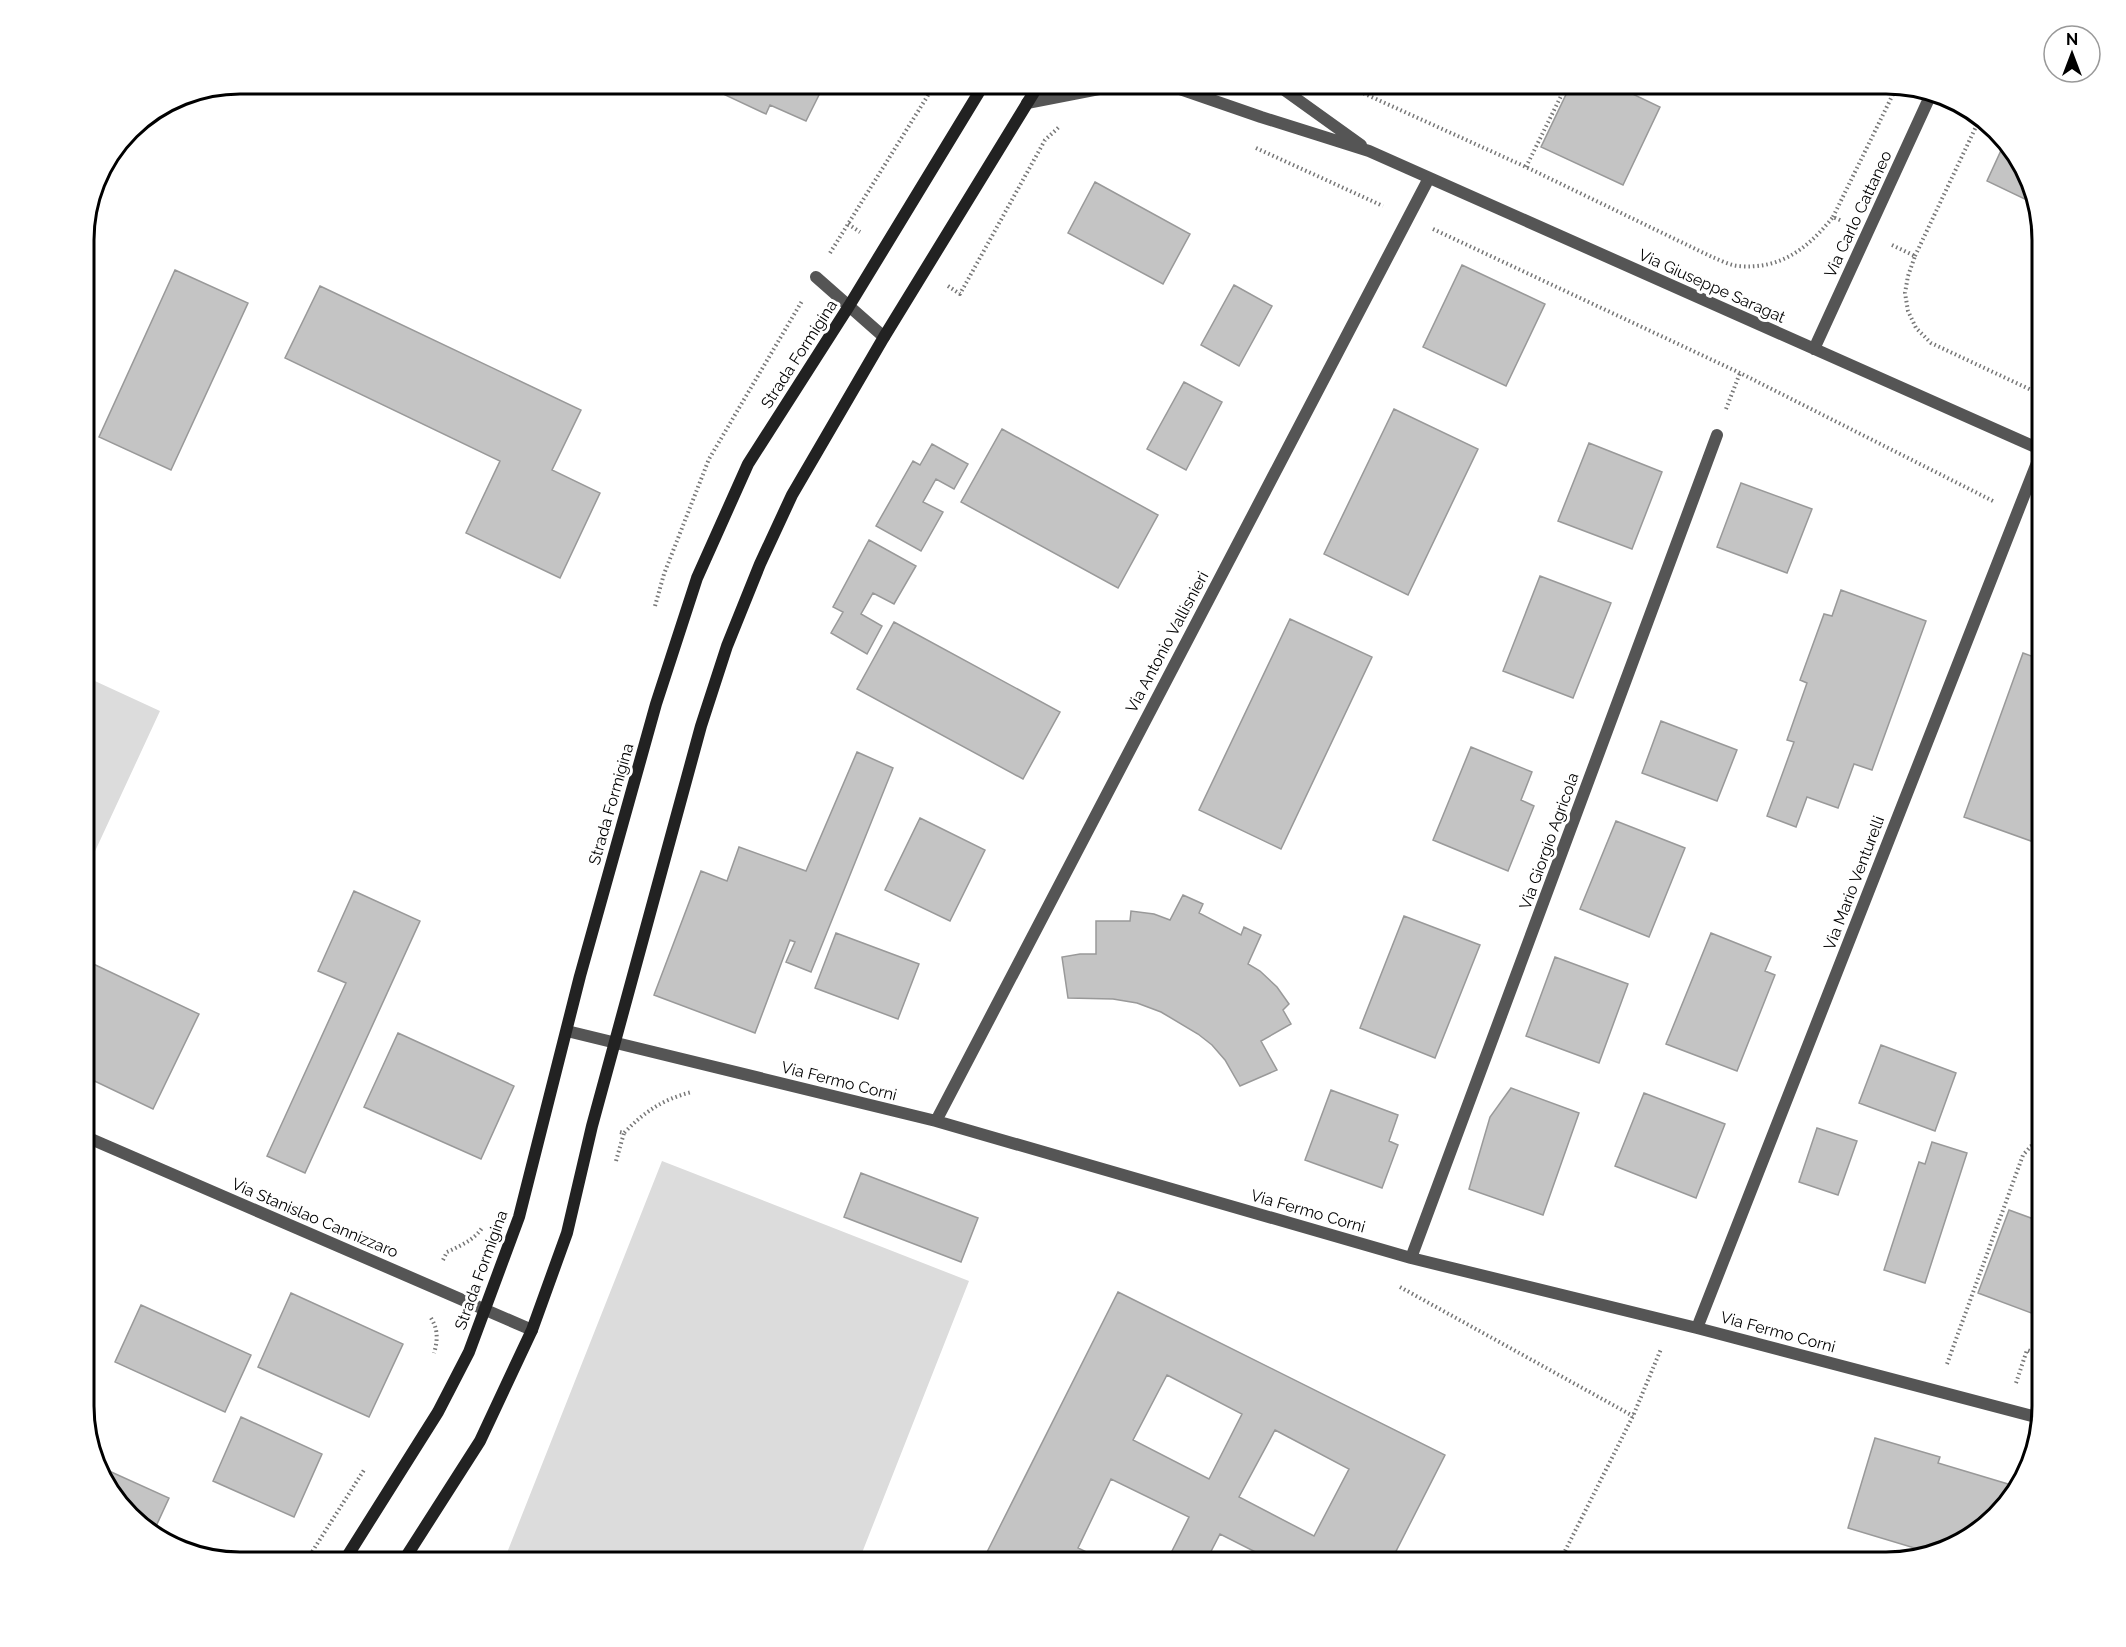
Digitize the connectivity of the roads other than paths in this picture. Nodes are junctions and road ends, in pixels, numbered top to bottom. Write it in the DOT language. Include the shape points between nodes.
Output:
graph roads {
  1 [pos="978,94"];
  2 [pos="1033,94"];
  3 [pos="1073,94"];
  4 [pos="1194,94"];
  5 [pos="1290,94"];
  6 [pos="1928,101"];
  7 [pos="1027,103"];
  8 [pos="1369,151"];
  9 [pos="1429,178"];
  10 [pos="816,277"];
  11 [pos="849,306"];
  12 [pos="884,338"];
  13 [pos="1814,350"];
  14 [pos="1717,435"];
  15 [pos="2032,446"];
  16 [pos="2032,475"];
  17 [pos="567,1031"];
  18 [pos="614,1043"];
  19 [pos="936,1121"];
  20 [pos="95,1141"];
  21 [pos="1412,1258"];
  22 [pos="485,1310"];
  23 [pos="1697,1328"];
  24 [pos="532,1330"];
  25 [pos="2031,1416"];
  26 [pos="349,1552"];
  27 [pos="409,1552"];
  1 -- 11 [label="street, Strada Formigina"];
  2 -- 7 [label="street"];
  3 -- 7 [label="street, Via Giuseppe Saragat"];
  4 -- 8 [label="street, Via Giuseppe Saragat"];
  5 -- 8 [label="street, Via Giuseppe Saragat"];
  6 -- 13 [label="street, Via Carlo Cattaneo"];
  7 -- 12 [label="street"];
  8 -- 9 [label="street, Via Giuseppe Saragat"];
  9 -- 13 [label="street, Via Giuseppe Saragat"];
  9 -- 19 [label="street, Via Antonio Vallisnieri"];
  10 -- 11 [label="street"];
  11 -- 12 [label="street"];
  11 -- 17 [label="street, Strada Formigina" via="748,464 697,578 656,704"];
  12 -- 18 [label="street" via="792,495 726,646"];
  13 -- 15 [label="street, Via Giuseppe Saragat"];
  14 -- 21 [label="street, Via Giorgio Agricola"];
  16 -- 23 [label="street, Via Mario Venturelli"];
  17 -- 18 [label="street, Via Fermo Corni"];
  17 -- 22 [label="street, Strada Formigina" via="519,1217"];
  18 -- 19 [label="street, Via Fermo Corni"];
  18 -- 24 [label="street" via="567,1233"];
  19 -- 21 [label="street, Via Fermo Corni"];
  20 -- 22 [label="street, Via Stanislao Cannizzaro"];
  21 -- 23 [label="street, Via Fermo Corni"];
  22 -- 24 [label="street, Via Stanislao Cannizzaro"];
  22 -- 26 [label="street, Strada Formigina" via="438,1412"];
  23 -- 25 [label="street, Via Fermo Corni"];
  24 -- 27 [label="street" via="480,1441"];
}
